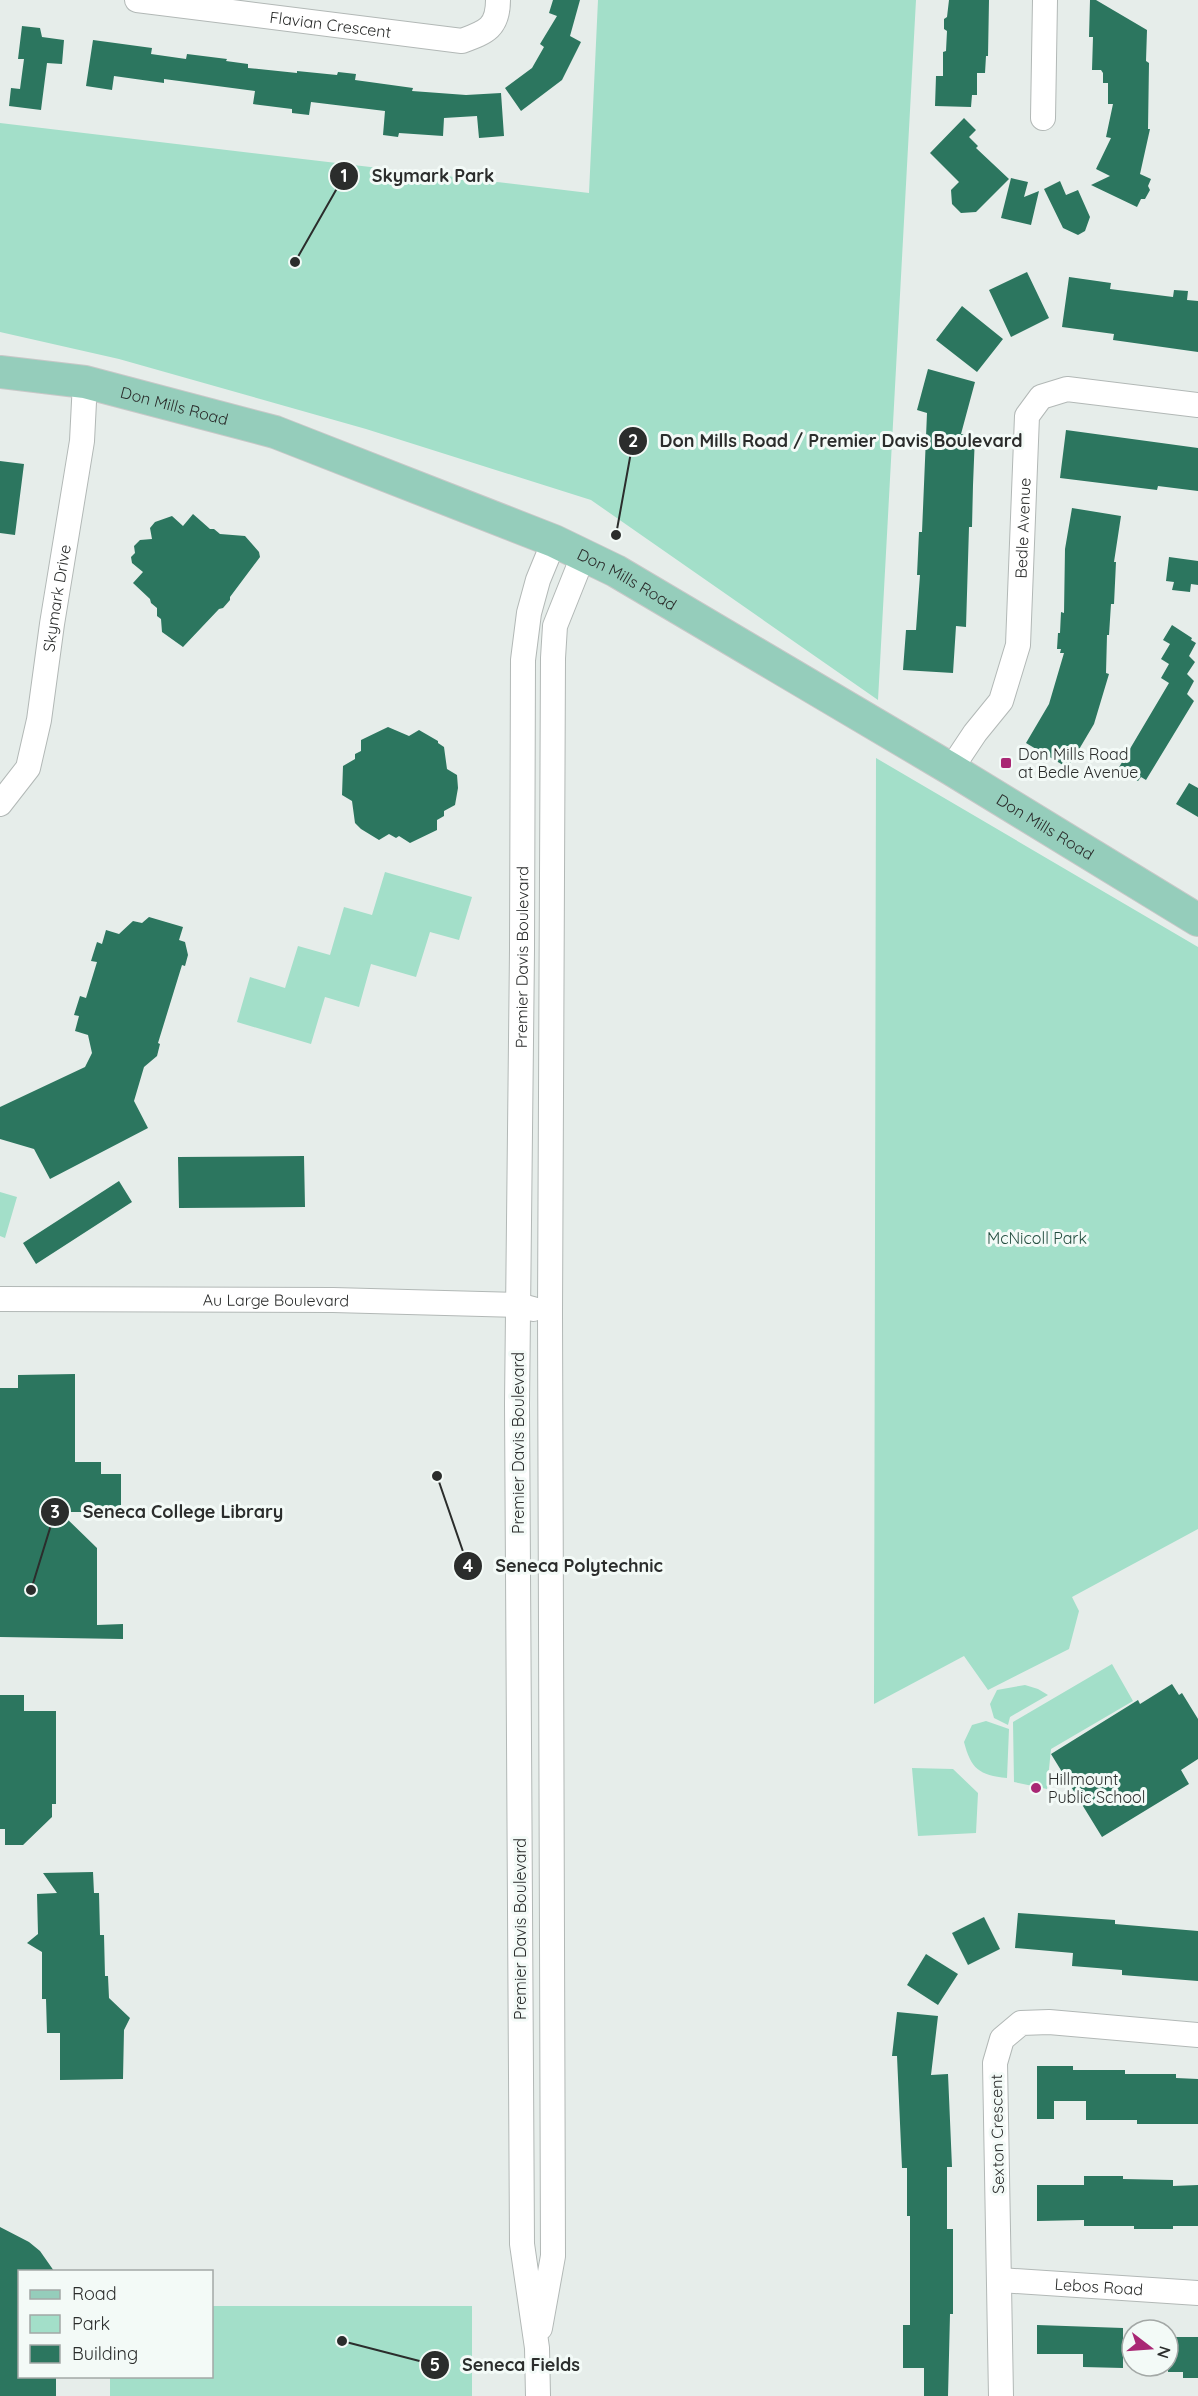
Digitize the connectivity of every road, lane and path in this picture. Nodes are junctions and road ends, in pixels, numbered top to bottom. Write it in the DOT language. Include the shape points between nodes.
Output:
graph roads {
  1 [pos="137,0"];
  2 [pos="498,0"];
  3 [pos="1045,0"];
  4 [pos="1043,118"];
  5 [pos="0,372"];
  6 [pos="85,382"];
  7 [pos="1198,405"];
  8 [pos="554,541"];
  9 [pos="583,556"];
  10 [pos="951,769"];
  11 [pos="0,804"];
  12 [pos="1198,920"];
  13 [pos="0,1299"];
  14 [pos="518,1305"];
  15 [pos="550,1312"];
  16 [pos="1198,2035"];
  17 [pos="1000,2280"];
  18 [pos="1198,2293"];
  19 [pos="537,2348"];
  20 [pos="538,2396"];
  21 [pos="1001,2396"];
  1 -- 2 [label="street, Flavian Crescent" via="462,40 487,31 498,15"];
  3 -- 4 [label="street"];
  5 -- 6 [label="main road, Don Mills Road"];
  6 -- 8 [label="main road, Don Mills Road" via="275,432"];
  6 -- 11 [label="street, Skymark Drive" via="82,441 39,720 28,768"];
  7 -- 10 [label="street, Bedle Avenue" via="1067,389 1041,397 1027,416 1018,645 1001,701"];
  8 -- 9 [label="main road, Don Mills Road"];
  8 -- 14 [label="street, Premier Davis Boulevard" via="529,613 523,660"];
  9 -- 10 [label="main road, Don Mills Road" via="616,571"];
  9 -- 15 [label="street, Premier Davis Boulevard" via="555,626 553,658"];
  10 -- 12 [label="main road, Don Mills Road"];
  13 -- 14 [label="street, Au Large Boulevard"];
  14 -- 15 [label="street, Au Large Boulevard"];
  14 -- 19 [label="street, Premier Davis Boulevard" via="522,2244"];
  15 -- 19 [label="street, Premier Davis Boulevard" via="553,2256"];
  16 -- 17 [label="street, Sexton Crescent" via="1049,2022 1021,2023 1002,2039 995,2062"];
  17 -- 18 [label="street, Lebos Road"];
  17 -- 21 [label="street, Sexton Crescent"];
  19 -- 20 [label="street, Premier Davis Boulevard"];
}
